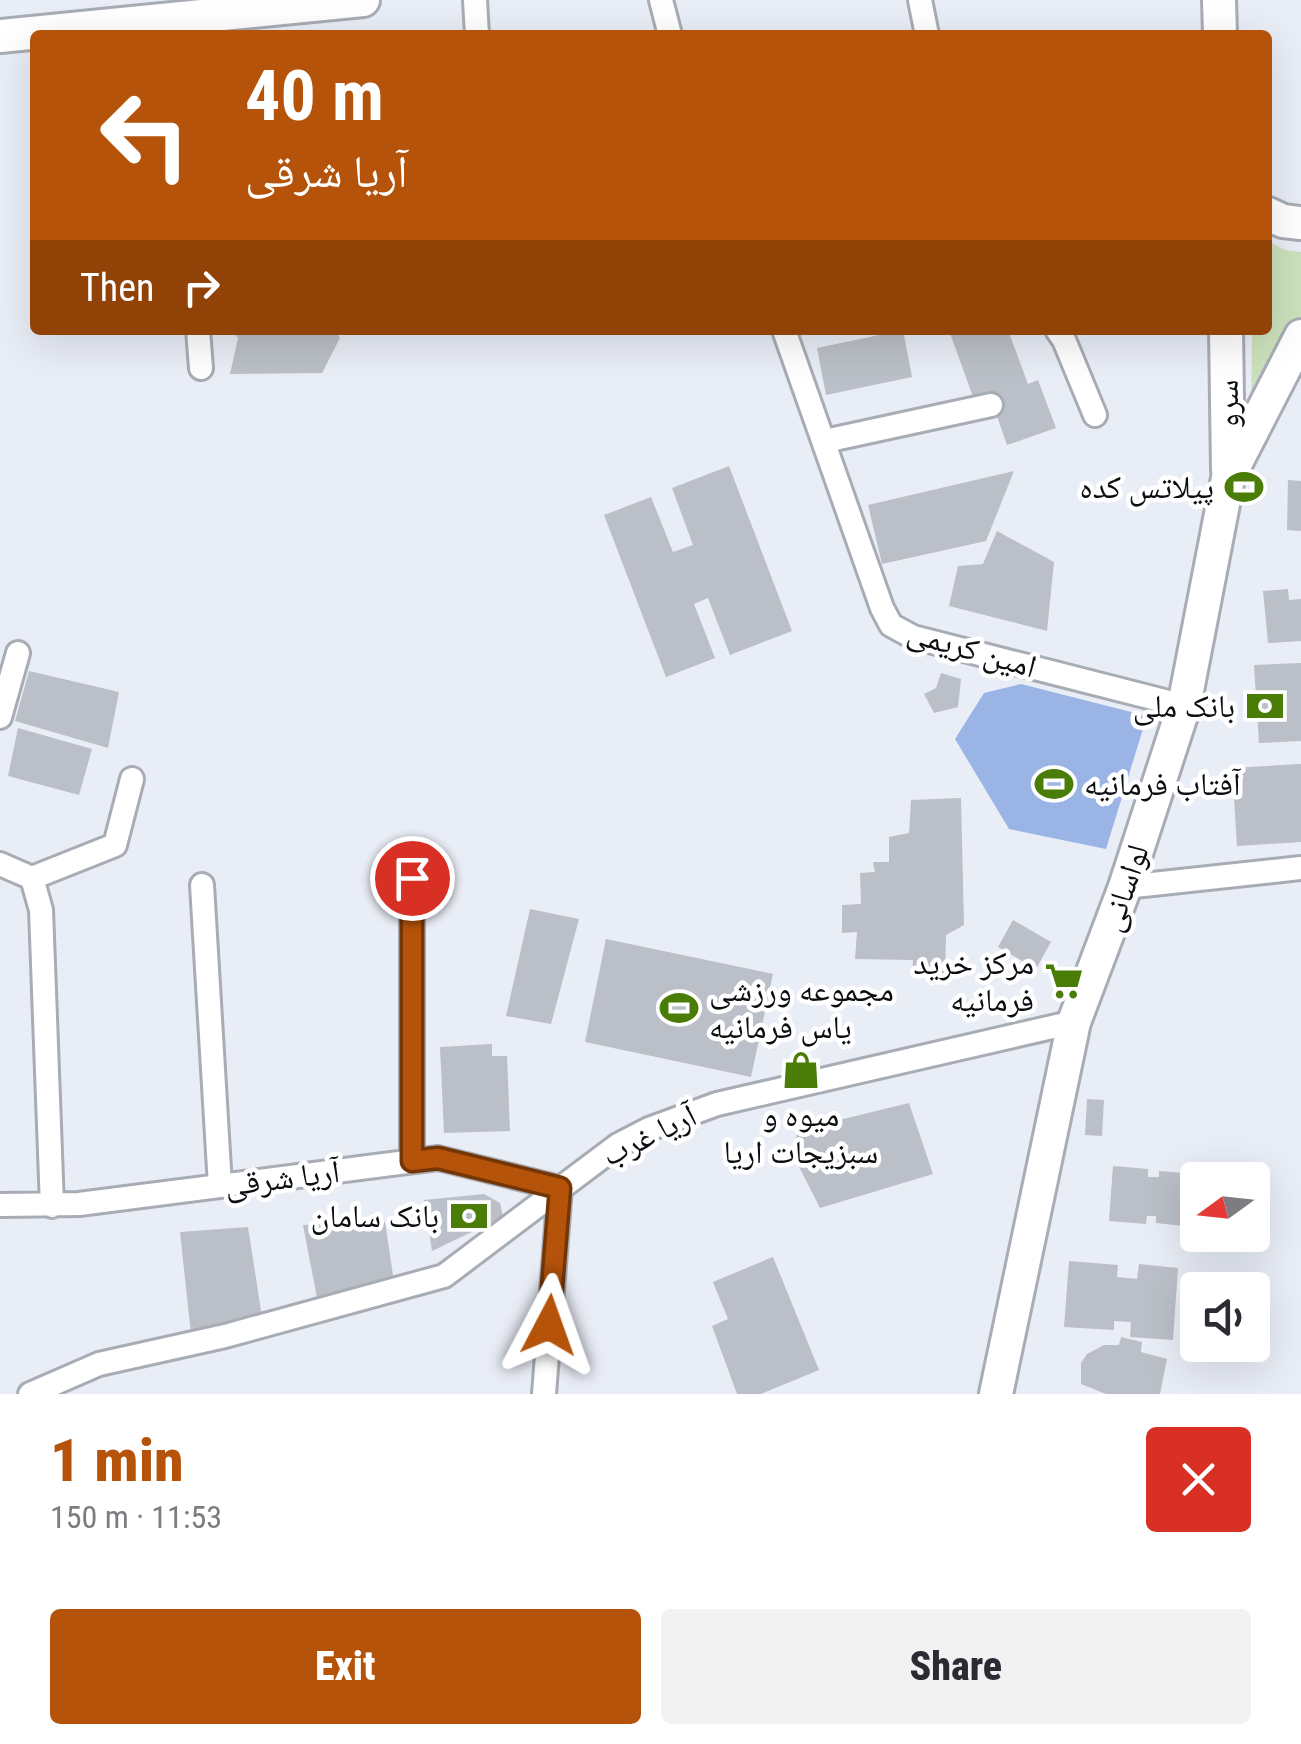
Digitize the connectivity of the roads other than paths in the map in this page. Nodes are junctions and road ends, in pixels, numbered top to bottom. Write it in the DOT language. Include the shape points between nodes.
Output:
graph roads {
  1 [pos="363,0"];
  2 [pos="475,0"];
  3 [pos="661,0"];
  4 [pos="920,0"];
  5 [pos="1219,0"];
  6 [pos="138,11"];
  7 [pos="175,27"];
  8 [pos="33,30"];
  9 [pos="477,30"];
  10 [pos="669,30"];
  11 [pos="926,30"];
  12 [pos="1220,30"];
  13 [pos="30,31"];
  14 [pos="0,36"];
  15 [pos="1272,216"];
  16 [pos="1301,224"];
  17 [pos="198,335"];
  18 [pos="786,335"];
  19 [pos="1060,335"];
  20 [pos="1226,335"];
  21 [pos="1301,336"];
  22 [pos="201,368"];
  23 [pos="991,404"];
  24 [pos="1095,415"];
  25 [pos="825,441"];
  26 [pos="1228,478"];
  27 [pos="18,653"];
  28 [pos="1184,706"];
  29 [pos="0,717"];
  30 [pos="132,779"];
  31 [pos="0,864"];
  32 [pos="1301,868"];
  33 [pos="32,878"];
  34 [pos="412,878"];
  35 [pos="202,885"];
  36 [pos="1126,887"];
  37 [pos="1074,1022"];
  38 [pos="412,1161"];
  39 [pos="220,1186"];
  40 [pos="560,1188"];
  41 [pos="0,1206"];
  42 [pos="52,1206"];
  43 [pos="30,1394"];
  44 [pos="544,1394"];
  45 [pos="996,1394"];
  1 -- 7 [label="main road"];
  2 -- 9 [label="street"];
  3 -- 10 [label="street"];
  4 -- 11 [label="street"];
  5 -- 12 [label="main road"];
  6 -- 7 [label="main road"];
  6 -- 8 [label="main road"];
  13 -- 14 [label="main road"];
  15 -- 16 [label="main road"];
  17 -- 22 [label="street"];
  18 -- 25 [label="street, امین کریمی"];
  19 -- 24 [label="street"];
  20 -- 26 [label="main road, سرو"];
  21 -- 26 [label="main road, لواسانی"];
  23 -- 25 [label="street"];
  25 -- 28 [label="street, امین کریمی" via="891,625 913,638"];
  26 -- 28 [label="main road, لواسانی"];
  27 -- 29 [label="street"];
  28 -- 36 [label="main road, لواسانی"];
  30 -- 33 [label="street" via="115,845"];
  31 -- 33 [label="street"];
  32 -- 36 [label="street"];
  33 -- 42 [label="street" via="41,910"];
  34 -- 38 [label="street"];
  35 -- 39 [label="street"];
  36 -- 37 [label="main road, لواسانی"];
  37 -- 40 [label="street, آریا غرب" via="717,1104 618,1145"];
  37 -- 45 [label="main road, لواسانی"];
  38 -- 39 [label="street, آریا شرقی"];
  38 -- 40 [label="street, آریا شرقی" via="438,1158"];
  39 -- 42 [label="street, آریا شرقی"];
  40 -- 43 [label="street, آریا غرب" via="444,1276 99,1364"];
  40 -- 44 [label="street"];
  41 -- 42 [label="street, آریا شرقی"];
}
